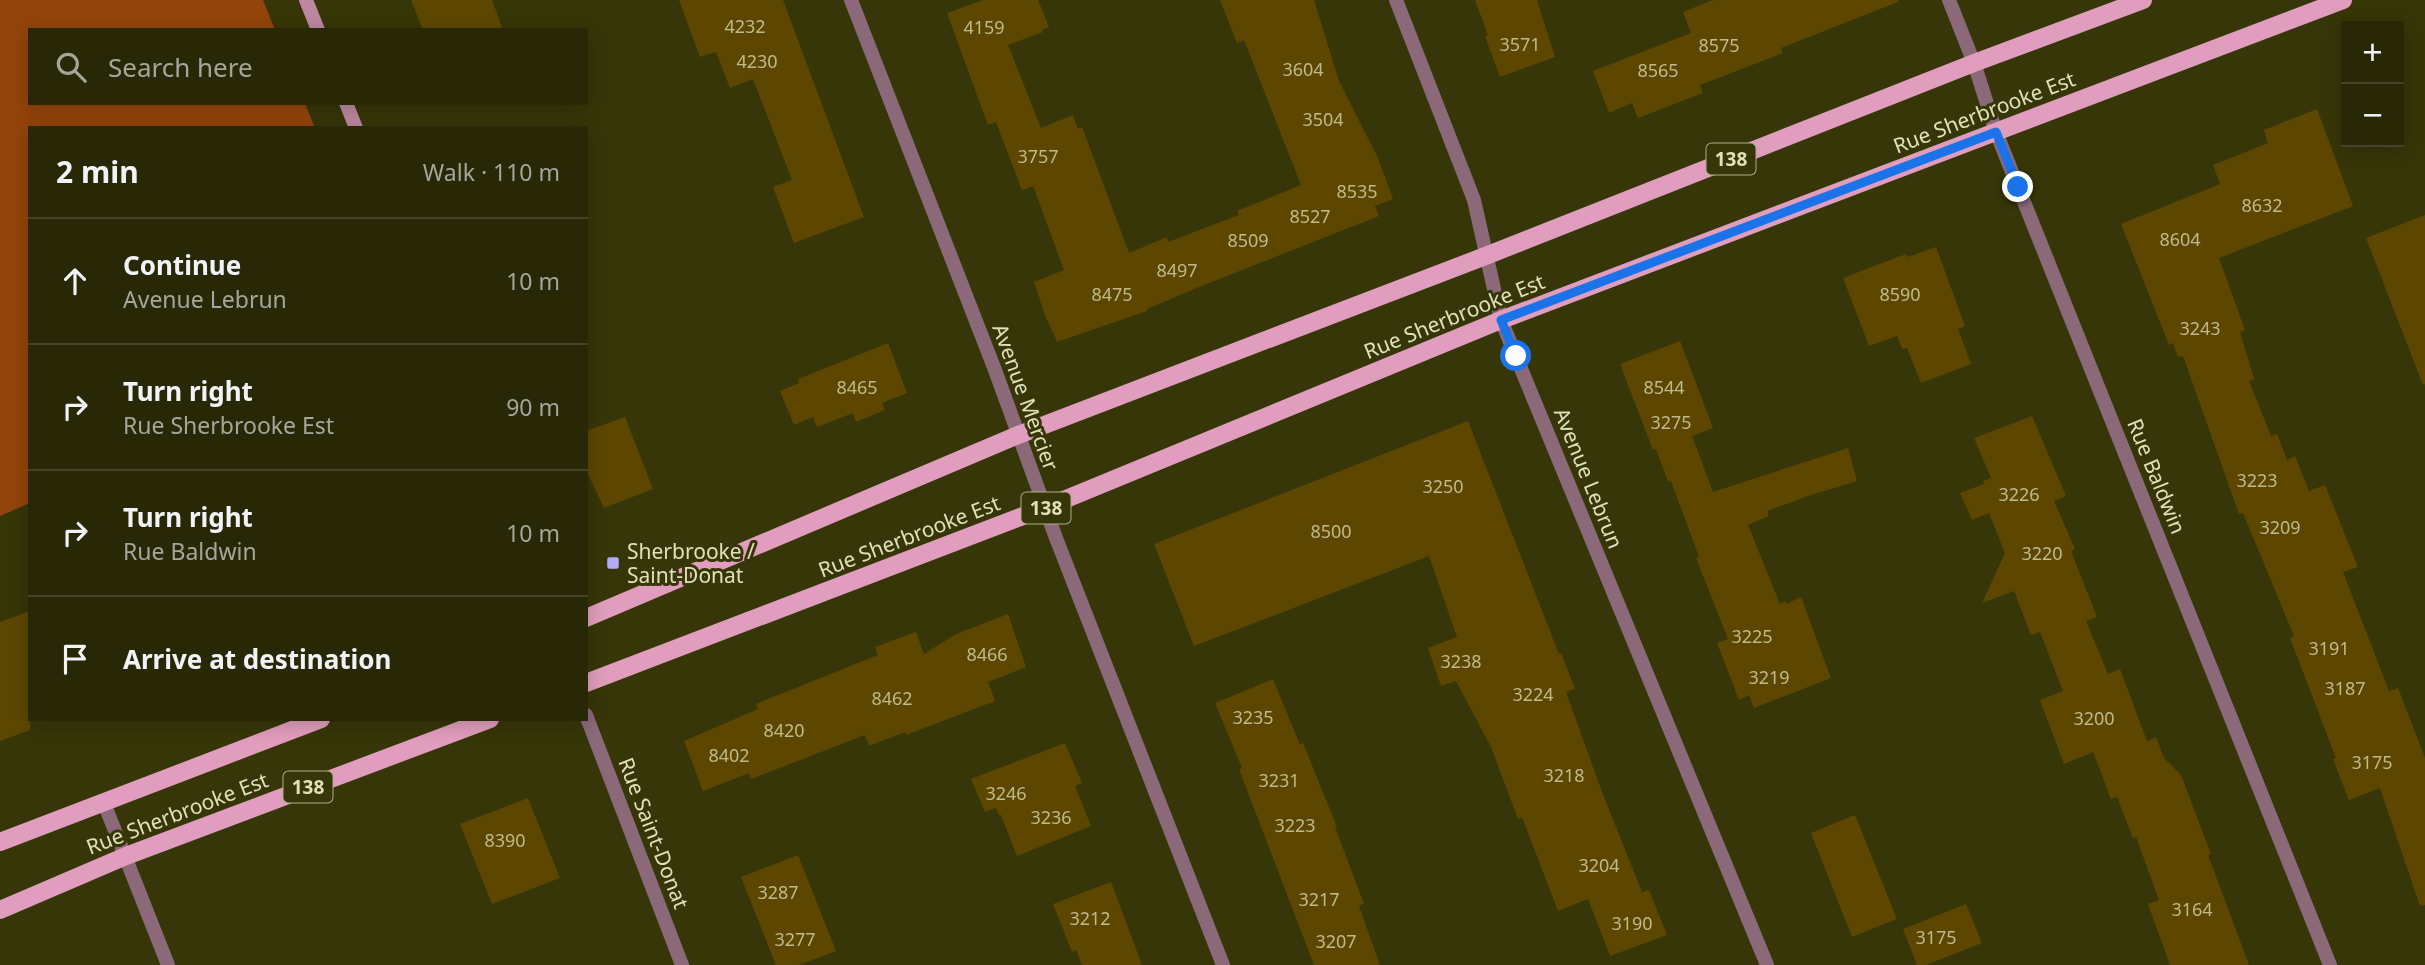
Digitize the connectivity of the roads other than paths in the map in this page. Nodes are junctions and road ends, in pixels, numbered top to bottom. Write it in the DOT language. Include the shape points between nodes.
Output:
graph roads {
  1 [pos="306,0"];
  2 [pos="850,0"];
  3 [pos="1396,0"];
  4 [pos="1949,0"];
  5 [pos="2143,0"];
  6 [pos="2343,0"];
  7 [pos="317,28"];
  8 [pos="1974,63"];
  9 [pos="347,105"];
  10 [pos="355,126"];
  11 [pos="1996,132"];
  12 [pos="1488,255"];
  13 [pos="1501,320"];
  14 [pos="1018,435"];
  15 [pos="1044,508"];
  16 [pos="588,617"];
  17 [pos="588,682"];
  18 [pos="588,720"];
  19 [pos="316,721"];
  20 [pos="485,721"];
  21 [pos="104,803"];
  22 [pos="0,842"];
  23 [pos="126,856"];
  24 [pos="0,910"];
  25 [pos="168,965"];
  26 [pos="682,965"];
  27 [pos="1223,965"];
  28 [pos="1767,965"];
  29 [pos="2330,965"];
  1 -- 7 [label="street"];
  2 -- 14 [label="street, Avenue Mercier"];
  3 -- 12 [label="street, Avenue Lebrun" via="1474,200"];
  4 -- 8 [label="street, Rue Baldwin"];
  5 -- 8 [label="main road, Rue Sherbrooke Est / 138"];
  6 -- 11 [label="main road, Rue Sherbrooke Est / 138"];
  8 -- 11 [label="street, Rue Baldwin"];
  8 -- 12 [label="main road, Rue Sherbrooke Est / 138"];
  9 -- 10 [label="street"];
  11 -- 13 [label="main road, Rue Sherbrooke Est / 138"];
  11 -- 29 [label="street, Rue Baldwin"];
  12 -- 13 [label="street, Avenue Lebrun"];
  12 -- 14 [label="main road, Rue Sherbrooke Est / 138"];
  13 -- 15 [label="main road, Rue Sherbrooke Est / 138"];
  13 -- 28 [label="street, Avenue Lebrun"];
  14 -- 15 [label="street, Avenue Mercier"];
  14 -- 16 [label="main road, Rue Sherbrooke Est / 138"];
  15 -- 17 [label="main road, Rue Sherbrooke Est / 138"];
  15 -- 27 [label="street, Avenue Mercier"];
  18 -- 26 [label="street, Rue Saint-Donat"];
  19 -- 21 [label="main road, Rue Sherbrooke Est"];
  20 -- 23 [label="main road, Rue Sherbrooke Est / 138"];
  21 -- 22 [label="main road, Rue Sherbrooke Est"];
  21 -- 23 [label="street"];
  23 -- 24 [label="main road, Rue Sherbrooke Est / 138"];
  23 -- 25 [label="street"];
}
